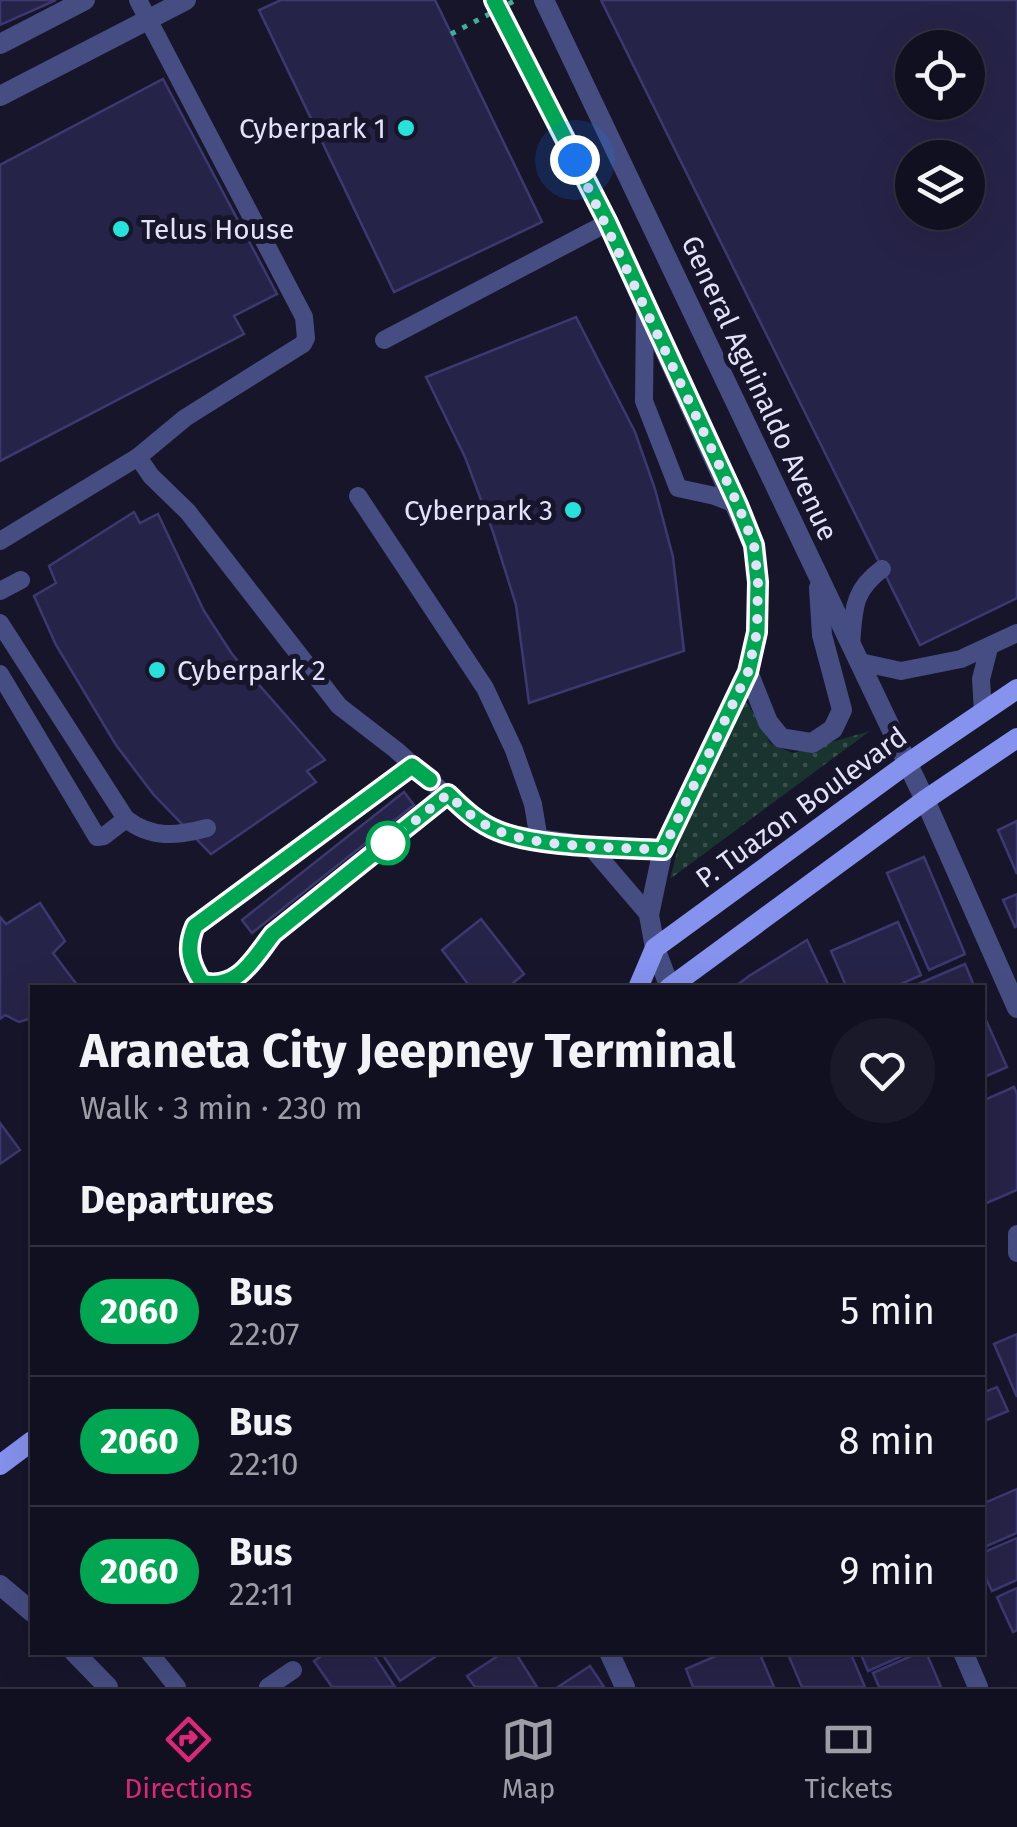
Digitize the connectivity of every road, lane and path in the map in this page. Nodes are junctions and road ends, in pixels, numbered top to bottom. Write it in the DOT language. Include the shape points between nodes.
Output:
graph roads {
  1 [pos="85,0"];
  2 [pos="138,0"];
  3 [pos="186,0"];
  4 [pos="494,0"];
  5 [pos="516,0"];
  6 [pos="544,0"];
  7 [pos="148,20"];
  8 [pos="451,34"];
  9 [pos="0,44"];
  10 [pos="0,96"];
  11 [pos="608,223"];
  12 [pos="645,304"];
  13 [pos="384,340"];
  14 [pos="138,458"];
  15 [pos="358,496"];
  16 [pos="738,505"];
  17 [pos="0,542"];
  18 [pos="882,569"];
  19 [pos="818,574"];
  20 [pos="20,580"];
  21 [pos="0,592"];
  22 [pos="0,623"];
  23 [pos="1017,633"];
  24 [pos="989,648"];
  25 [pos="856,654"];
  26 [pos="748,672"];
  27 [pos="0,674"];
  28 [pos="1017,689"];
  29 [pos="983,712"];
  30 [pos="1017,738"];
  31 [pos="908,763"];
  32 [pos="412,766"];
  33 [pos="448,794"];
  34 [pos="925,800"];
  35 [pos="126,819"];
  36 [pos="207,828"];
  37 [pos="539,840"];
  38 [pos="589,845"];
  39 [pos="663,850"];
  40 [pos="649,915"];
  41 [pos="655,948"];
  42 [pos="639,985"];
  43 [pos="669,985"];
  44 [pos="673,985"];
  45 [pos="1017,1008"];
  46 [pos="1017,1234"];
  47 [pos="1017,1253"];
  48 [pos="30,1443"];
  49 [pos="0,1465"];
  50 [pos="0,1585"];
  51 [pos="30,1605"];
  52 [pos="77,1655"];
  53 [pos="151,1655"];
  54 [pos="610,1655"];
  55 [pos="964,1655"];
  56 [pos="293,1670"];
  57 [pos="108,1687"];
  58 [pos="177,1687"];
  59 [pos="268,1687"];
  60 [pos="625,1687"];
  61 [pos="978,1687"];
  1 -- 9 [label="street"];
  2 -- 7 [label="lane"];
  3 -- 7 [label="street"];
  4 -- 11 [label="street"];
  5 -- 8 [label="path, bridge"];
  6 -- 19 [label="street, General Aguinaldo Avenue"];
  7 -- 10 [label="street"];
  7 -- 14 [label="lane" via="304,318 306,338"];
  11 -- 12 [label="street"];
  11 -- 13 [label="lane"];
  12 -- 16 [label="street"];
  12 -- 16 [label="lane" via="644,401 678,488"];
  14 -- 17 [label="lane"];
  14 -- 32 [label="lane" via="339,706"];
  15 -- 37 [label="lane" via="485,688 514,750"];
  16 -- 26 [label="street" via="754,545 758,582"];
  18 -- 25 [label="lane" via="864,582 854,606"];
  19 -- 25 [label="street, General Aguinaldo Avenue"];
  19 -- 26 [label="street" via="822,635 842,710 834,729 812,743 781,738"];
  20 -- 21 [label="lane"];
  22 -- 35 [label="lane"];
  23 -- 24 [label="lane"];
  24 -- 25 [label="lane" via="902,671"];
  24 -- 29 [label="lane" via="981,679"];
  25 -- 31 [label="street, General Aguinaldo Avenue"];
  26 -- 39 [label="street"];
  27 -- 35 [label="lane" via="97,836"];
  28 -- 29 [label="main road, P. Tuazon Boulevard"];
  29 -- 31 [label="main road, P. Tuazon Boulevard"];
  30 -- 34 [label="main road"];
  31 -- 34 [label="street, General Aguinaldo Avenue"];
  31 -- 41 [label="main road, P. Tuazon Boulevard"];
  32 -- 33 [label="lane"];
  32 -- 33 [label="lane" via="195,926 189,955 202,982 232,980 273,934"];
  33 -- 37 [label="lane" via="484,824"];
  34 -- 44 [label="main road"];
  34 -- 45 [label="street, General Aguinaldo Avenue"];
  35 -- 36 [label="lane" via="148,833"];
  37 -- 38 [label="lane"];
  38 -- 39 [label="lane"];
  38 -- 40 [label="lane"];
  39 -- 40 [label="street"];
  40 -- 41 [label="street"];
  41 -- 42 [label="main road"];
  41 -- 43 [label="street"];
  46 -- 47 [label="lane"];
  48 -- 49 [label="main road"];
  50 -- 51 [label="street"];
  52 -- 57 [label="street"];
  53 -- 58 [label="lane"];
  54 -- 60 [label="street"];
  55 -- 61 [label="street"];
  56 -- 59 [label="lane"];
}
